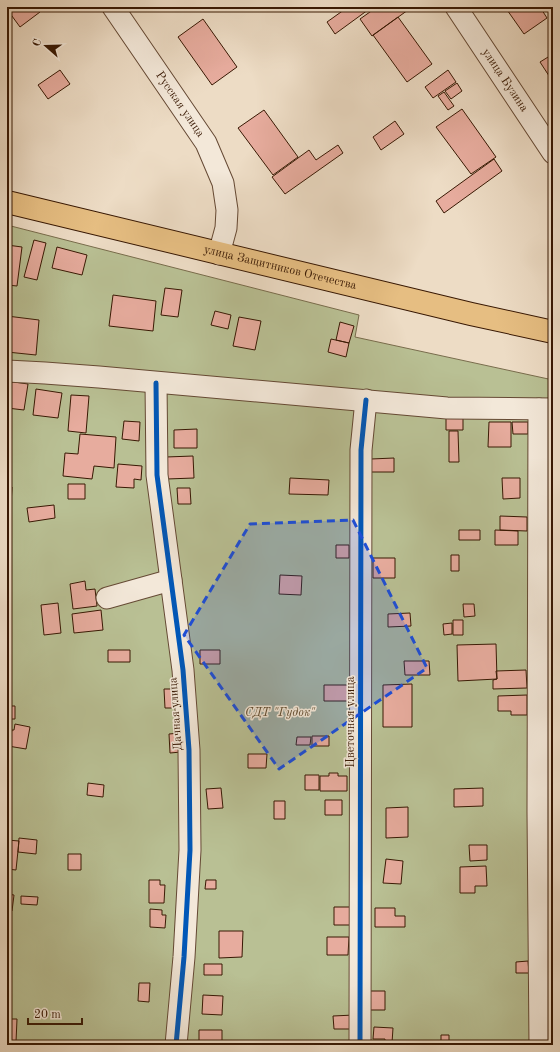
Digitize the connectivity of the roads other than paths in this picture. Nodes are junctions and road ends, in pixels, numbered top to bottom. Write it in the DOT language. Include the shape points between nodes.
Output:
graph roads {
  1 [pos="112,7"];
  2 [pos="456,7"];
  3 [pos="553,153"];
  4 [pos="7,202"];
  5 [pos="219,254"];
  6 [pos="553,332"];
  7 [pos="7,371"];
  8 [pos="156,383"];
  9 [pos="366,400"];
  10 [pos="546,409"];
  11 [pos="171,580"];
  12 [pos="107,598"];
  13 [pos="546,918"];
  14 [pos="176,1045"];
  15 [pos="360,1045"];
  16 [pos="540,1045"];
  1 -- 5 [label="street, Русская улица" via="206,144 223,183 227,210 226,228"];
  2 -- 3 [label="street, улица Бузина"];
  4 -- 5 [label="main road, улица Защитников Отечества"];
  5 -- 6 [label="main road, улица Защитников Отечества"];
  7 -- 8 [label="street"];
  8 -- 9 [label="street"];
  8 -- 11 [label="street, Дачная улица" via="156,475"];
  9 -- 10 [label="street" via="447,408"];
  9 -- 15 [label="street, Цветочная улица" via="361,450"];
  10 -- 13 [label="street" via="538,812"];
  11 -- 12 [label="street"];
  11 -- 14 [label="street, Дачная улица" via="190,750 190,850"];
  13 -- 16 [label="street"];
}
